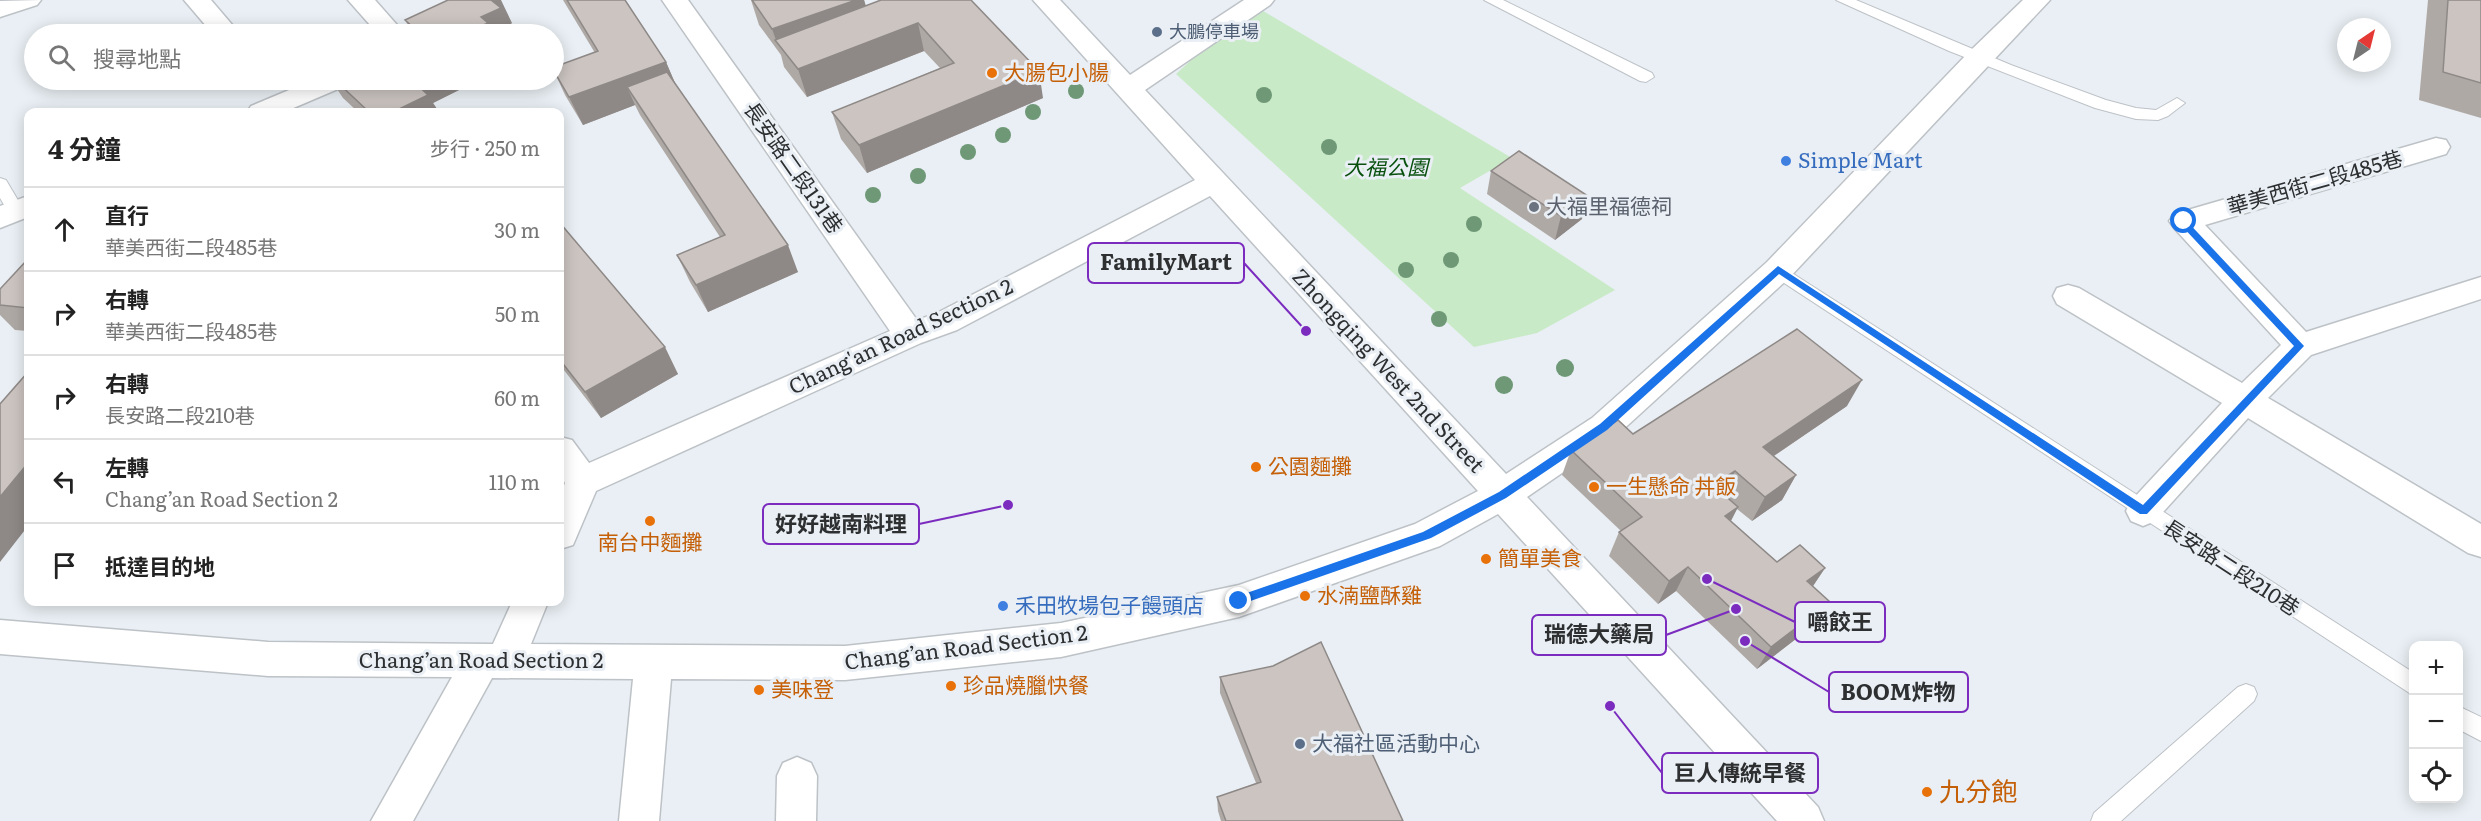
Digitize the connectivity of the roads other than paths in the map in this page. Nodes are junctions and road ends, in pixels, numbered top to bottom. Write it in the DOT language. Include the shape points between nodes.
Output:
graph roads {
  1 [pos="28,0"];
  2 [pos="196,0"];
  3 [pos="360,0"];
  4 [pos="675,0"];
  5 [pos="1046,0"];
  6 [pos="1261,0"];
  7 [pos="1491,0"];
  8 [pos="1843,0"];
  9 [pos="2037,0"];
  10 [pos="0,9"];
  11 [pos="218,24"];
  12 [pos="383,24"];
  13 [pos="1978,58"];
  14 [pos="1646,77"];
  15 [pos="1128,89"];
  16 [pos="276,90"];
  17 [pos="319,90"];
  18 [pos="2177,103"];
  19 [pos="291,107"];
  20 [pos="2436,147"];
  21 [pos="1214,182"];
  22 [pos="0,184"];
  23 [pos="15,212"];
  24 [pos="1778,270"];
  25 [pos="2481,288"];
  26 [pos="2068,296"];
  27 [pos="910,335"];
  28 [pos="2300,346"];
  29 [pos="2245,400"];
  30 [pos="564,455"];
  31 [pos="583,481"];
  32 [pos="1502,495"];
  33 [pos="2144,511"];
  34 [pos="564,525"];
  35 [pos="2481,542"];
  36 [pos="527,606"];
  37 [pos="0,637"];
  38 [pos="492,662"];
  39 [pos="654,662"];
  40 [pos="2409,683"];
  41 [pos="2246,694"];
  42 [pos="2463,719"];
  43 [pos="2481,730"];
  44 [pos="797,776"];
  45 [pos="399,820"];
  46 [pos="639,821"];
  47 [pos="795,821"];
  48 [pos="1804,821"];
  49 [pos="2103,821"];
  1 -- 10 [label="street"];
  2 -- 11 [label="street"];
  3 -- 12 [label="street"];
  4 -- 27 [label="street, 長安路二段131巷"];
  5 -- 15 [label="street, Zhongqing West 2nd Street"];
  6 -- 15 [label="street"];
  7 -- 14 [label="lane"];
  8 -- 13 [label="lane"];
  9 -- 13 [label="street, Chang’an Road Section 2"];
  13 -- 18 [label="lane" via="2120,111 2157,115"];
  13 -- 24 [label="street, Chang’an Road Section 2"];
  15 -- 21 [label="street, Zhongqing West 2nd Street"];
  16 -- 19 [label="street"];
  17 -- 19 [label="street"];
  20 -- 28 [label="street, 華美西街二段485巷" via="2184,221"];
  21 -- 27 [label="street, Chang'an Road Section 2" via="946,322"];
  21 -- 32 [label="street, Zhongqing West 2nd Street"];
  22 -- 23 [label="lane"];
  24 -- 32 [label="street, Chang’an Road Section 2" via="1604,427"];
  24 -- 33 [label="lane, 長安路二段210巷"];
  25 -- 28 [label="street"];
  26 -- 29 [label="street"];
  27 -- 31 [label="street, Chang'an Road Section 2"];
  28 -- 29 [label="street"];
  29 -- 33 [label="street"];
  29 -- 35 [label="street"];
  30 -- 31 [label="street"];
  31 -- 34 [label="street"];
  32 -- 39 [label="street, Chang’an Road Section 2" via="1427,535 1239,601 1061,640 845,663"];
  32 -- 48 [label="street, Zhongqing West 2nd Street"];
  33 -- 40 [label="lane, 長安路二段210巷"];
  36 -- 38 [label="street"];
  37 -- 38 [label="street, Chang’an Road Section 2" via="268,659"];
  38 -- 39 [label="street, Chang’an Road Section 2"];
  38 -- 45 [label="street"];
  39 -- 46 [label="street"];
  41 -- 49 [label="lane"];
  42 -- 43 [label="lane"];
  44 -- 47 [label="street"];
}
